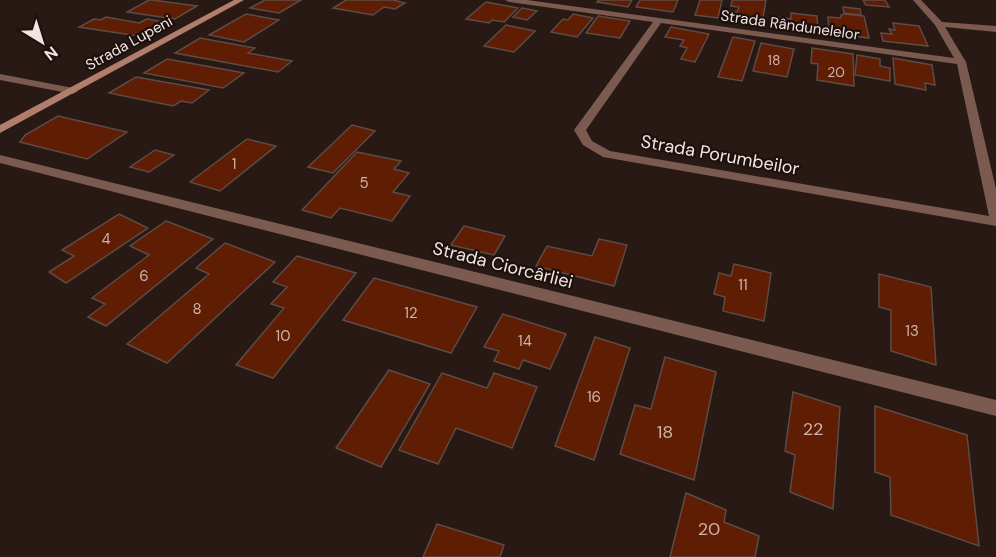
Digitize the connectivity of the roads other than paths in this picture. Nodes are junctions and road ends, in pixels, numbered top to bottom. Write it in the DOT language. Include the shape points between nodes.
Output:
graph roads {
  1 [pos="240,0"];
  2 [pos="509,0"];
  3 [pos="917,0"];
  4 [pos="658,21"];
  5 [pos="939,24"];
  6 [pos="996,29"];
  7 [pos="961,62"];
  8 [pos="0,77"];
  9 [pos="73,91"];
  10 [pos="0,130"];
  11 [pos="0,159"];
  12 [pos="996,217"];
  13 [pos="996,222"];
  14 [pos="996,408"];
  1 -- 9 [label="street, Strada Lupeni"];
  2 -- 4 [label="street, Strada Rândunelelor"];
  3 -- 5 [label="street"];
  4 -- 7 [label="street, Strada Rândunelelor"];
  4 -- 13 [label="street, Strada Porumbeilor" via="580,130 586,143 607,153"];
  5 -- 6 [label="street"];
  5 -- 7 [label="street"];
  7 -- 12 [label="street"];
  8 -- 9 [label="street"];
  9 -- 10 [label="street, Strada Lupeni"];
  11 -- 14 [label="street, Strada Ciorcârliei"];
}
